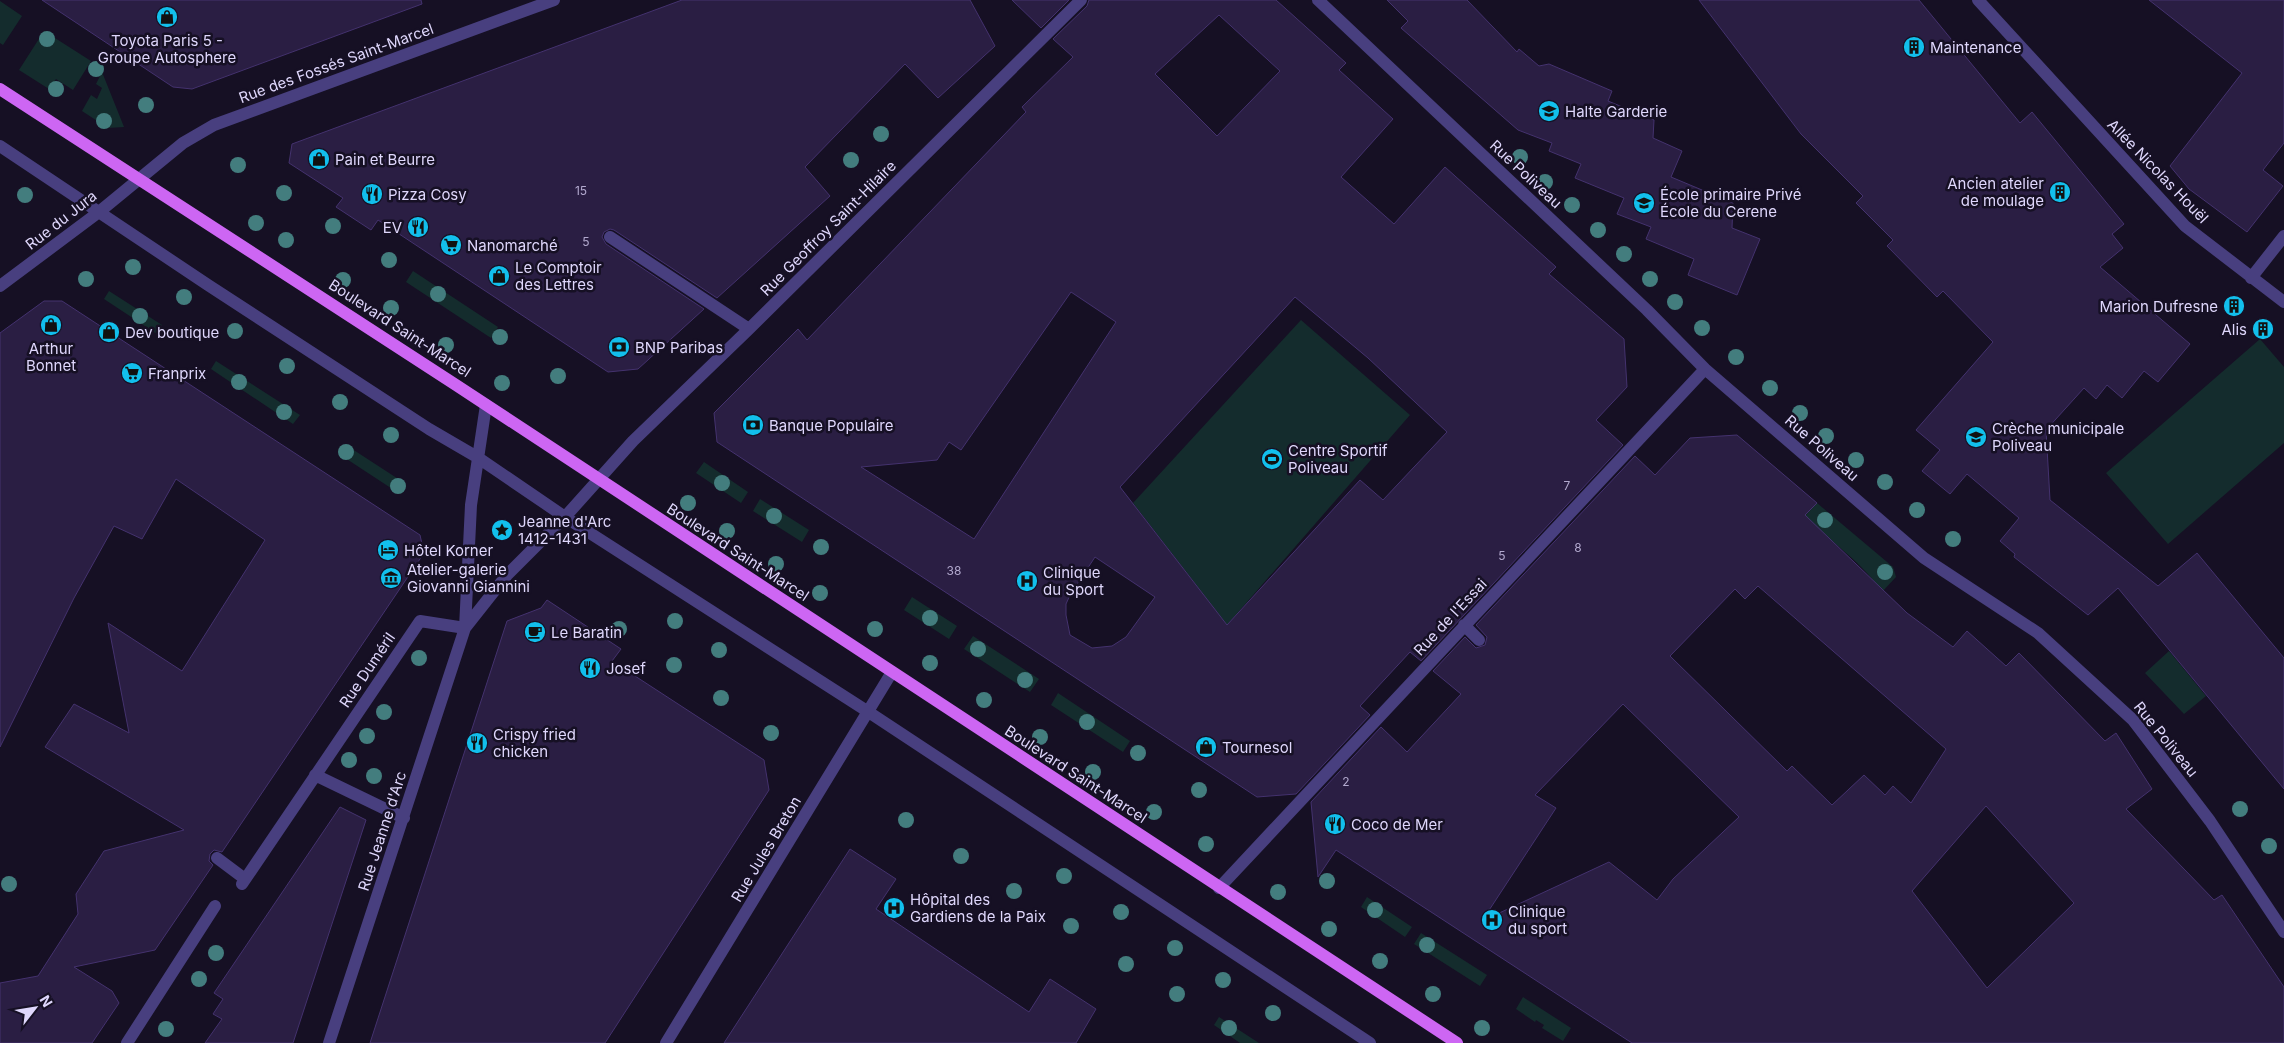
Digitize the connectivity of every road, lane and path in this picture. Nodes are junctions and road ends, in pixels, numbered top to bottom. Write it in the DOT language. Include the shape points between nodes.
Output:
graph roads {
  1 [pos="554,0"];
  2 [pos="1081,0"];
  3 [pos="1318,0"];
  4 [pos="1978,0"];
  5 [pos="0,88"];
  6 [pos="0,146"];
  7 [pos="139,178"];
  8 [pos="99,212"];
  9 [pos="2284,236"];
  10 [pos="610,237"];
  11 [pos="2251,278"];
  12 [pos="0,286"];
  13 [pos="2284,302"];
  14 [pos="749,329"];
  15 [pos="1705,369"];
  16 [pos="486,404"];
  17 [pos="477,457"];
  18 [pos="599,479"];
  19 [pos="565,517"];
  20 [pos="1464,625"];
  21 [pos="465,628"];
  22 [pos="1479,640"];
  23 [pos="892,672"];
  24 [pos="868,711"];
  25 [pos="315,775"];
  26 [pos="404,818"];
  27 [pos="217,858"];
  28 [pos="1219,888"];
  29 [pos="215,906"];
  30 [pos="2284,932"];
  31 [pos="127,1043"];
  32 [pos="329,1043"];
  33 [pos="666,1043"];
  34 [pos="1370,1043"];
  35 [pos="1457,1043"];
  1 -- 7 [label="street, Rue des Fossés Saint-Marcel" via="214,125 182,143"];
  2 -- 14 [label="street, Rue Geoffroy Saint-Hilaire"];
  3 -- 15 [label="street, Rue Poliveau" via="1647,310"];
  4 -- 11 [label="street, Allée Nicolas Houël" via="2185,226"];
  5 -- 7 [label="main road, Boulevard Saint-Marcel"];
  6 -- 8 [label="street"];
  7 -- 8 [label="street, Rue du Jura"];
  7 -- 16 [label="main road, Boulevard Saint-Marcel"];
  8 -- 12 [label="street, Rue du Jura"];
  8 -- 17 [label="street" via="336,369"];
  9 -- 11 [label="street"];
  10 -- 14 [label="street"];
  11 -- 13 [label="street, Allée Nicolas Houël"];
  14 -- 18 [label="street, Rue Geoffroy Saint-Hilaire" via="632,441"];
  15 -- 20 [label="street, Rue de l'Essai"];
  15 -- 30 [label="street, Rue Poliveau" via="1924,558 2038,633 2133,720 2210,820"];
  16 -- 17 [label="street, Rue Jeanne d'Arc"];
  16 -- 18 [label="main road, Boulevard Saint-Marcel"];
  17 -- 19 [label="street"];
  17 -- 21 [label="street, Rue Jeanne d'Arc" via="468,548"];
  18 -- 19 [label="street, Rue Jeanne d'Arc"];
  18 -- 23 [label="main road, Boulevard Saint-Marcel"];
  19 -- 21 [label="street, Rue Jeanne d'Arc" via="507,575"];
  19 -- 24 [label="street"];
  20 -- 22 [label="street"];
  20 -- 28 [label="street, Rue de l'Essai"];
  21 -- 25 [label="street, Rue Duméril" via="420,621"];
  21 -- 26 [label="street, Rue Jeanne d'Arc"];
  23 -- 24 [label="street, Rue Jules Breton"];
  23 -- 28 [label="main road, Boulevard Saint-Marcel"];
  24 -- 33 [label="street, Rue Jules Breton"];
  24 -- 34 [label="street"];
  25 -- 26 [label="street"];
  25 -- 27 [label="street, Rue Duméril" via="243,881"];
  26 -- 32 [label="street, Rue Jeanne d'Arc"];
  28 -- 35 [label="main road, Boulevard Saint-Marcel"];
  29 -- 31 [label="street"];
}
